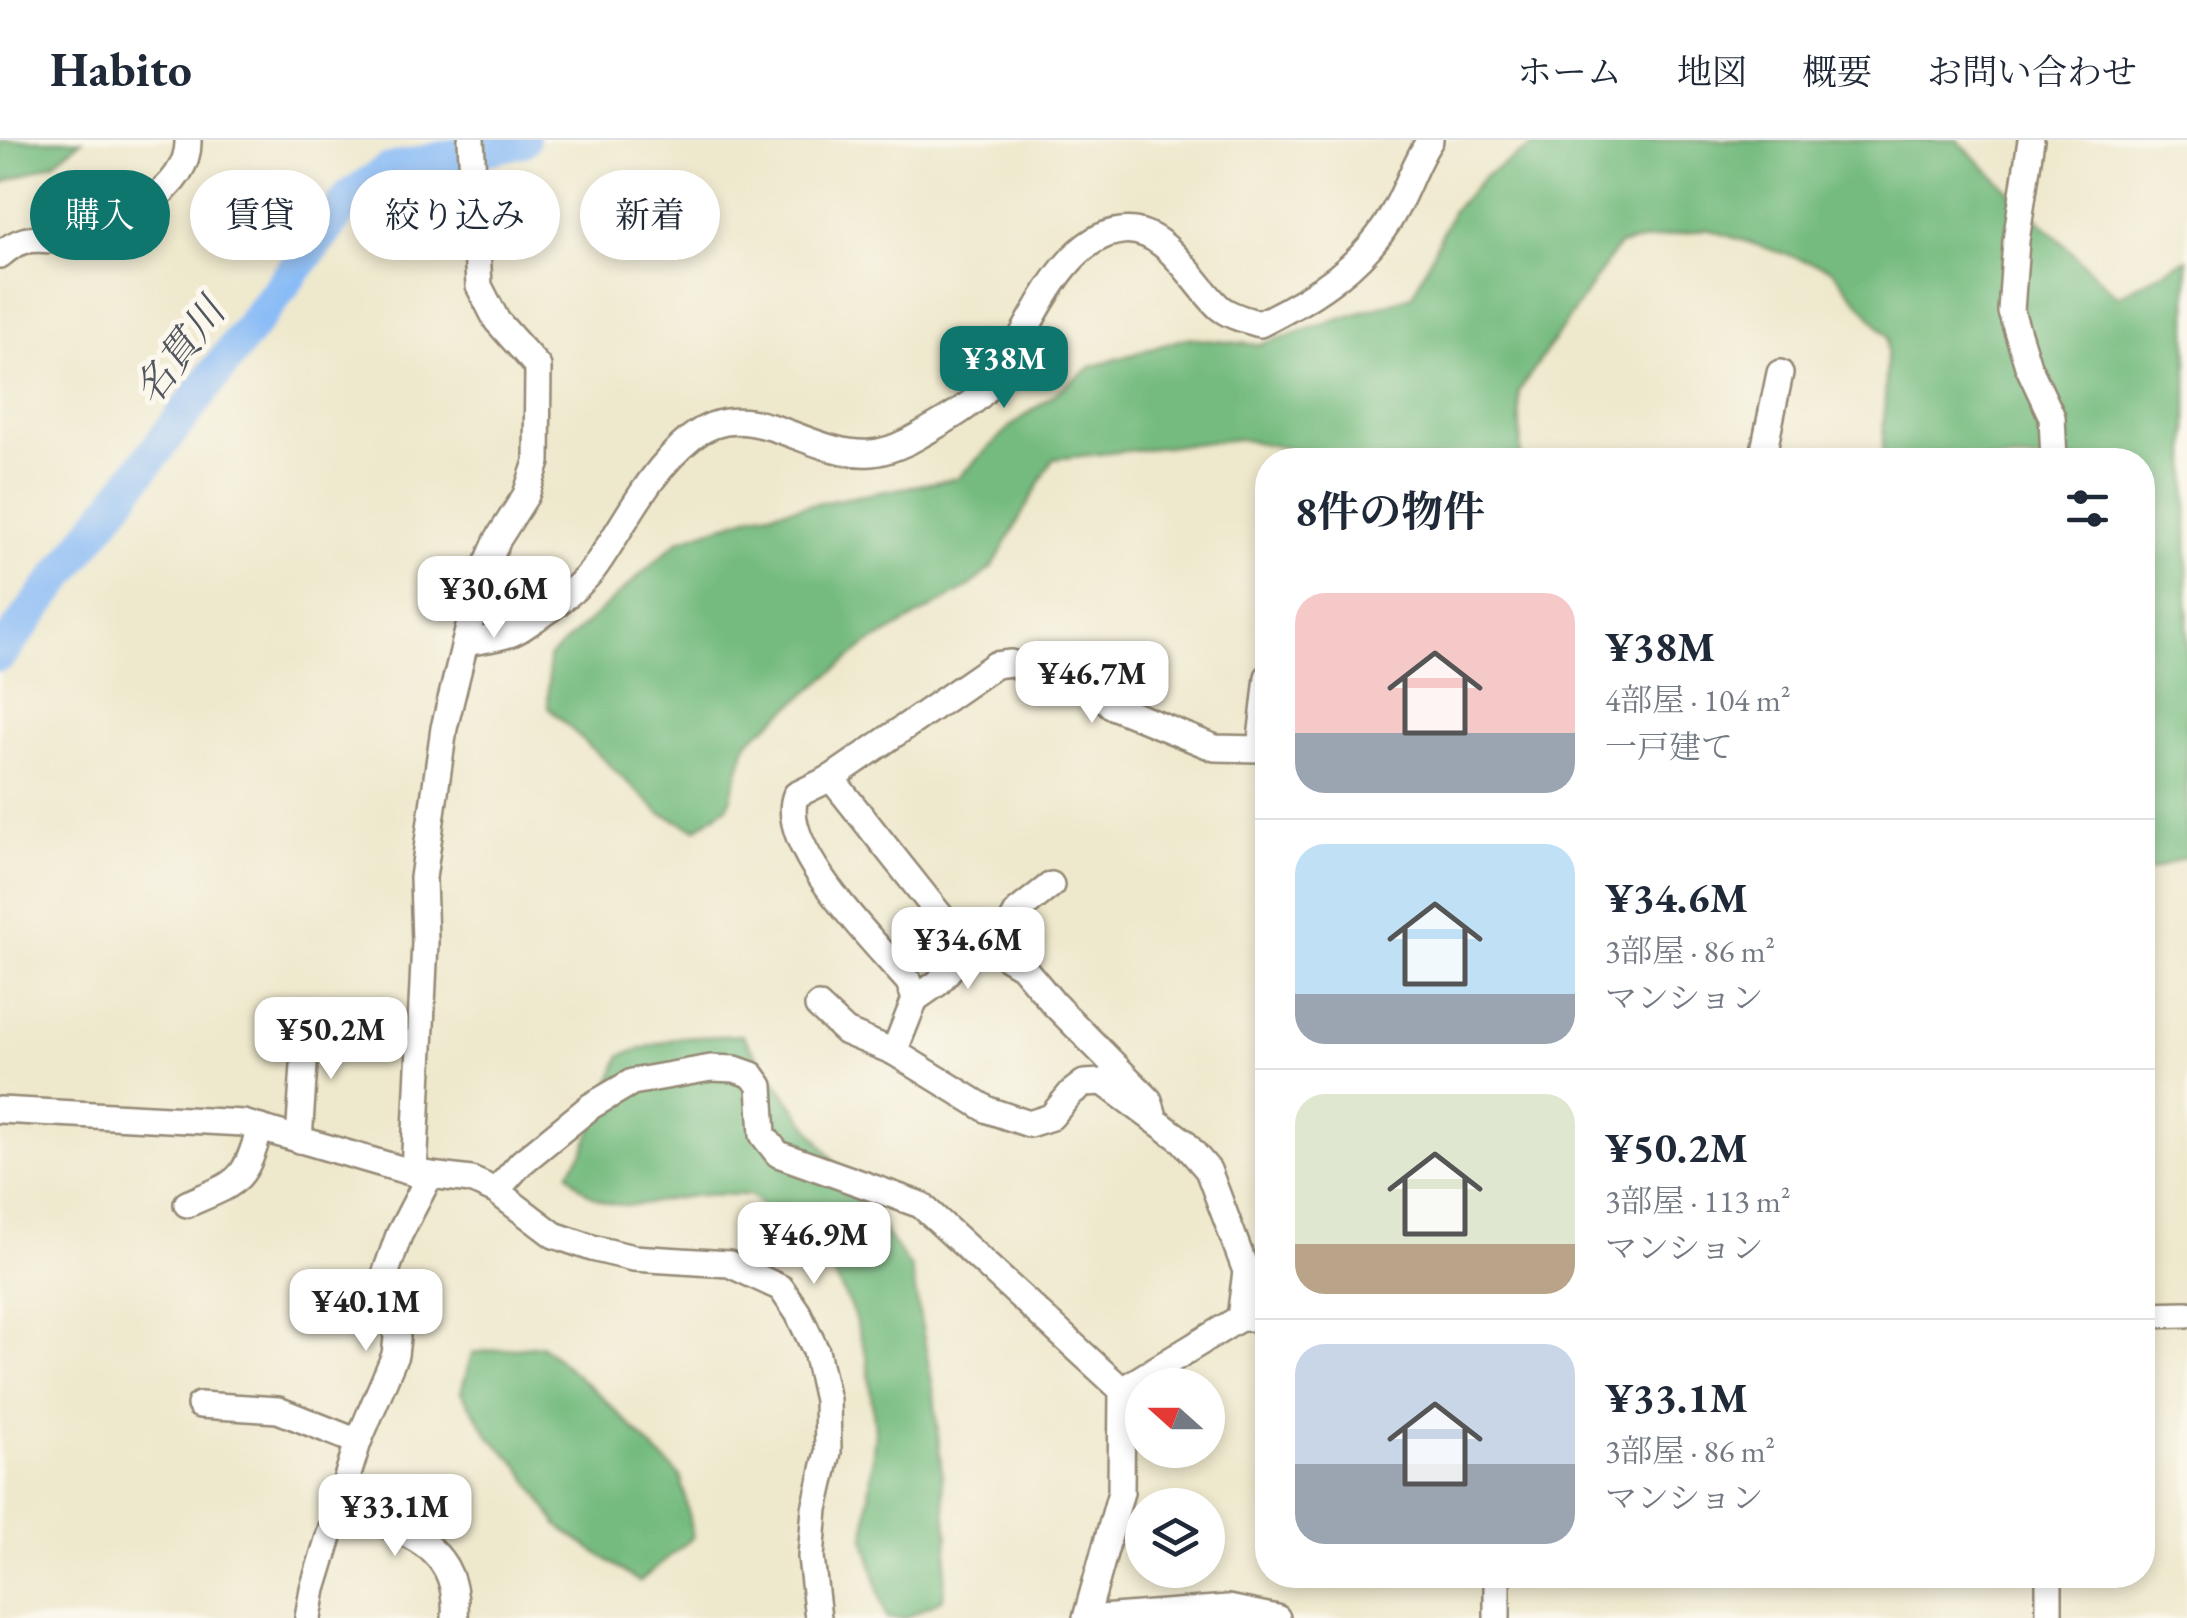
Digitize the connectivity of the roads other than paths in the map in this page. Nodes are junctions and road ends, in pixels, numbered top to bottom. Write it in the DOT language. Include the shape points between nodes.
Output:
graph roads {
  1 [pos="188,140"];
  2 [pos="470,140"];
  3 [pos="1430,140"];
  4 [pos="2031,140"];
  5 [pos="0,255"];
  6 [pos="1780,373"];
  7 [pos="1764,448"];
  8 [pos="2053,448"];
  9 [pos="465,643"];
  10 [pos="1255,758"];
  11 [pos="832,778"];
  12 [pos="1052,884"];
  13 [pos="986,945"];
  14 [pos="915,999"];
  15 [pos="818,1006"];
  16 [pos="308,1020"];
  17 [pos="894,1052"];
  18 [pos="0,1110"];
  19 [pos="1154,1120"];
  20 [pos="260,1128"];
  21 [pos="299,1140"];
  22 [pos="422,1174"];
  23 [pos="496,1191"];
  24 [pos="187,1204"];
  25 [pos="1255,1262"];
  26 [pos="1255,1272"];
  27 [pos="2187,1314"];
  28 [pos="2155,1315"];
  29 [pos="1240,1318"];
  30 [pos="1255,1318"];
  31 [pos="1122,1390"];
  32 [pos="200,1405"];
  33 [pos="358,1442"];
  34 [pos="338,1507"];
  35 [pos="1497,1588"];
  36 [pos="2049,1588"];
  37 [pos="308,1618"];
  38 [pos="455,1618"];
  39 [pos="818,1618"];
  40 [pos="1086,1618"];
  41 [pos="1101,1618"];
  42 [pos="1277,1618"];
  43 [pos="1497,1618"];
  44 [pos="2049,1618"];
  1 -- 5 [label="street" via="178,174 153,200 113,224 70,239 26,238"];
  2 -- 9 [label="street" via="479,286 497,322 538,367 538,391 537,462 481,578"];
  3 -- 9 [label="street" via="1394,212 1361,256 1306,302 1260,324 1222,310 1162,244 1121,230 1072,260 992,383 969,406 910,442 871,453 834,449 753,420 715,424 657,470 595,567 549,609 512,634"];
  4 -- 8 [label="street" via="2012,311 2052,417"];
  6 -- 7 [label="street"];
  9 -- 22 [label="street" via="444,728 422,878"];
  10 -- 11 [label="street" via="1112,706 1069,670 1038,674 1011,663 995,665"];
  11 -- 13 [label="street" via="943,919"];
  11 -- 14 [label="street" via="796,795 792,804 804,848 814,871 909,982"];
  12 -- 13 [label="street"];
  13 -- 14 [label="street"];
  13 -- 19 [label="street" via="1022,966 1149,1100"];
  14 -- 17 [label="street"];
  15 -- 17 [label="street" via="846,1032"];
  16 -- 21 [label="street"];
  17 -- 19 [label="street" via="988,1110 1029,1124 1052,1118 1084,1083 1103,1082"];
  18 -- 20 [label="street"];
  19 -- 25 [label="street" via="1183,1140 1208,1170"];
  20 -- 21 [label="street"];
  20 -- 24 [label="street" via="249,1166 230,1185"];
  21 -- 22 [label="street"];
  22 -- 23 [label="street" via="472,1180"];
  22 -- 33 [label="street" via="386,1272 395,1355"];
  23 -- 31 [label="street" via="591,1106 632,1082 735,1069 760,1086 764,1135 778,1154 921,1205"];
  23 -- 39 [label="street" via="554,1235 592,1248 633,1258 729,1264 781,1288 816,1351 828,1400 828,1452 810,1557"];
  26 -- 29 [label="street"];
  27 -- 28 [label="street"];
  29 -- 30 [label="street"];
  29 -- 31 [label="street"];
  31 -- 40 [label="street" via="1121,1492"];
  32 -- 33 [label="street" via="278,1410"];
  33 -- 34 [label="street"];
  34 -- 37 [label="street"];
  34 -- 38 [label="street" via="422,1540 439,1556 456,1592"];
  35 -- 43 [label="street"];
  36 -- 44 [label="street"];
  41 -- 42 [label="street" via="1228,1608"];
}
